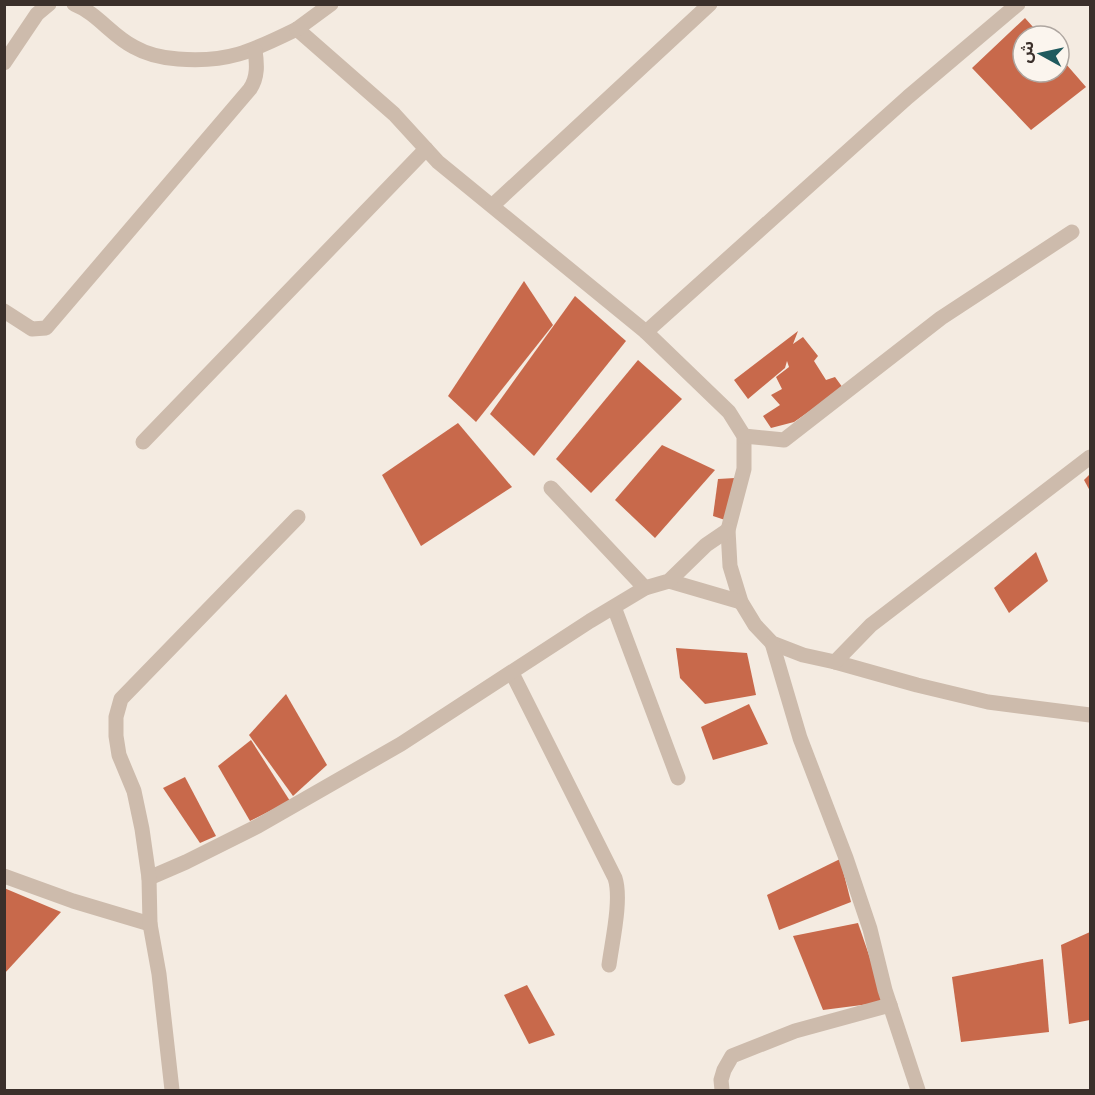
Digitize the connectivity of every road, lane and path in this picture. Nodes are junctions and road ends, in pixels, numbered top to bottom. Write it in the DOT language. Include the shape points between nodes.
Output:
graph roads {
  1 [pos="49,4"];
  2 [pos="74,4"];
  3 [pos="331,4"];
  4 [pos="710,4"];
  5 [pos="1018,4"];
  6 [pos="297,29"];
  7 [pos="255,50"];
  8 [pos="4,63"];
  9 [pos="426,149"];
  10 [pos="493,206"];
  11 [pos="1072,232"];
  12 [pos="4,311"];
  13 [pos="646,332"];
  14 [pos="744,436"];
  15 [pos="143,442"];
  16 [pos="1090,458"];
  17 [pos="551,488"];
  18 [pos="298,517"];
  19 [pos="728,530"];
  20 [pos="669,581"];
  21 [pos="645,588"];
  22 [pos="741,602"];
  23 [pos="614,607"];
  24 [pos="772,643"];
  25 [pos="835,662"];
  26 [pos="512,673"];
  27 [pos="1090,715"];
  28 [pos="678,778"];
  29 [pos="4,876"];
  30 [pos="149,878"];
  31 [pos="150,924"];
  32 [pos="609,965"];
  33 [pos="891,1005"];
  34 [pos="172,1090"];
  35 [pos="722,1090"];
  36 [pos="918,1090"];
  1 -- 8 [label="street" via="37,14"];
  2 -- 7 [label="street" via="134,47 158,57 223,59"];
  3 -- 6 [label="street"];
  4 -- 10 [label="street"];
  5 -- 13 [label="street"];
  6 -- 7 [label="street"];
  6 -- 9 [label="street" via="385,106"];
  7 -- 12 [label="street" via="255,82 250,89 46,328 32,329"];
  9 -- 10 [label="street"];
  9 -- 15 [label="street"];
  10 -- 13 [label="street"];
  11 -- 14 [label="street" via="941,318 784,440"];
  13 -- 14 [label="street" via="729,412"];
  14 -- 19 [label="street" via="744,469"];
  16 -- 25 [label="street" via="871,626"];
  17 -- 21 [label="street"];
  18 -- 30 [label="street" via="121,699 116,736 119,755 134,791"];
  19 -- 20 [label="street" via="706,545"];
  19 -- 22 [label="street" via="730,566"];
  20 -- 21 [label="street"];
  20 -- 22 [label="street"];
  21 -- 23 [label="street"];
  22 -- 24 [label="street"];
  23 -- 26 [label="street"];
  23 -- 28 [label="street"];
  24 -- 25 [label="street"];
  24 -- 33 [label="street" via="800,738 846,858"];
  25 -- 27 [label="street" via="988,702"];
  26 -- 30 [label="street" via="296,805 207,853"];
  26 -- 32 [label="street" via="618,885"];
  29 -- 31 [label="street"];
  30 -- 31 [label="street"];
  31 -- 34 [label="street"];
  33 -- 35 [label="street" via="795,1031 732,1056 721,1080"];
  33 -- 36 [label="street"];
}
